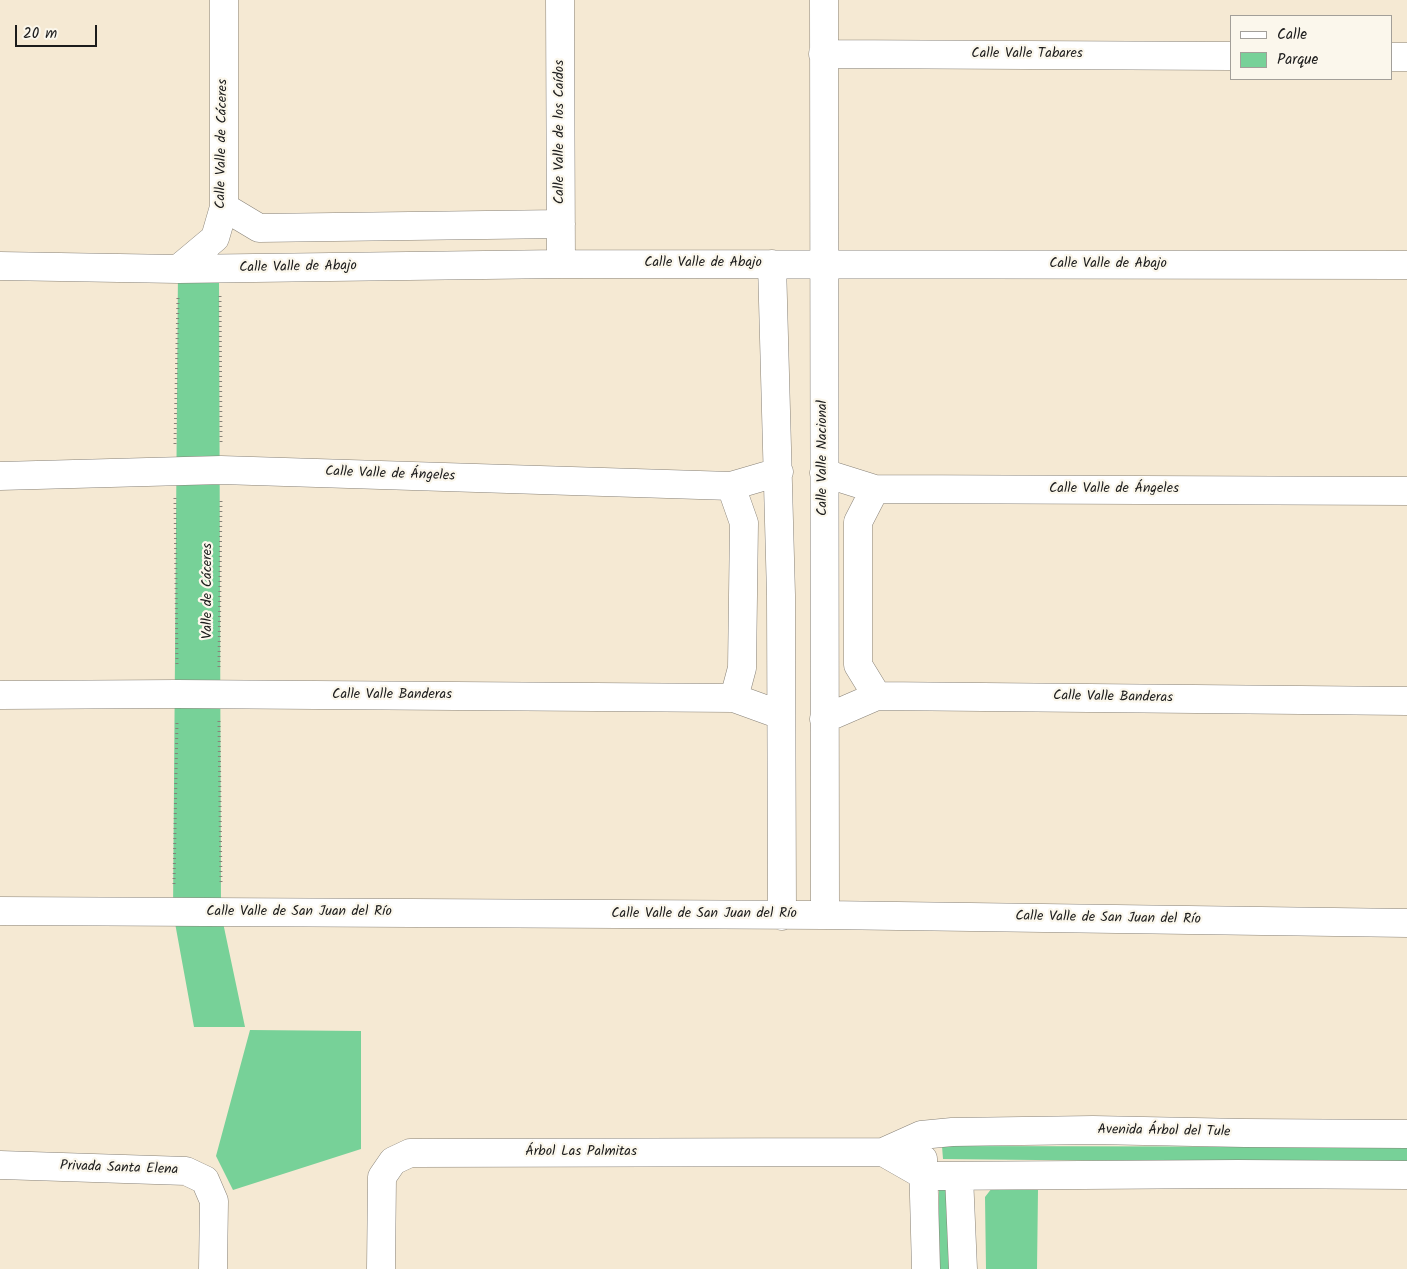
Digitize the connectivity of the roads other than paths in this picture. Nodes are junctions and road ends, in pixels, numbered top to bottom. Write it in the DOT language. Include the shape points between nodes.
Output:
graph roads {
  1 [pos="224,0"];
  2 [pos="560,0"];
  3 [pos="824,0"];
  4 [pos="824,54"];
  5 [pos="1230,56"];
  6 [pos="1392,57"];
  7 [pos="1407,57"];
  8 [pos="224,207"];
  9 [pos="561,224"];
  10 [pos="561,264"];
  11 [pos="772,264"];
  12 [pos="824,265"];
  13 [pos="1407,265"];
  14 [pos="0,266"];
  15 [pos="178,269"];
  16 [pos="779,472"];
  17 [pos="824,474"];
  18 [pos="0,476"];
  19 [pos="732,486"];
  20 [pos="875,489"];
  21 [pos="1407,491"];
  22 [pos="782,595"];
  23 [pos="824,595"];
  24 [pos="0,695"];
  25 [pos="877,696"];
  26 [pos="734,698"];
  27 [pos="1407,701"];
  28 [pos="781,716"];
  29 [pos="824,719"];
  30 [pos="0,911"];
  31 [pos="826,915"];
  32 [pos="782,916"];
  33 [pos="1407,923"];
  34 [pos="1407,1134"];
  35 [pos="921,1135"];
  36 [pos="883,1152"];
  37 [pos="0,1165"];
  38 [pos="925,1176"];
  39 [pos="959,1176"];
  40 [pos="1407,1176"];
  41 [pos="213,1269"];
  42 [pos="381,1269"];
  43 [pos="926,1269"];
  44 [pos="963,1269"];
  1 -- 8 [label="street, Calle Valle de Cáceres"];
  2 -- 9 [label="street, Calle Valle de los Caídos"];
  3 -- 4 [label="street, Calle Valle Nacional"];
  4 -- 5 [label="street, Calle Valle Tabares"];
  4 -- 12 [label="street, Calle Valle Nacional"];
  6 -- 7 [label="street"];
  8 -- 9 [label="street" via="259,228"];
  8 -- 15 [label="street, Calle Valle de Cáceres" via="215,238"];
  9 -- 10 [label="street, Calle Valle de los Caídos"];
  10 -- 11 [label="street, Calle Valle de Abajo"];
  10 -- 15 [label="street, Calle Valle de Abajo"];
  11 -- 12 [label="street, Calle Valle de Abajo"];
  11 -- 16 [label="street"];
  12 -- 13 [label="street, Calle Valle de Abajo"];
  12 -- 17 [label="street, Calle Valle Nacional"];
  14 -- 15 [label="street, Calle Valle de Abajo"];
  16 -- 19 [label="street, Calle Valle de Ángeles"];
  16 -- 22 [label="street"];
  17 -- 20 [label="street, Calle Valle de Ángeles"];
  17 -- 23 [label="street, Calle Valle Nacional"];
  18 -- 19 [label="street, Calle Valle de Ángeles" via="221,470"];
  19 -- 26 [label="street" via="744,523 742,668"];
  20 -- 21 [label="street, Calle Valle de Ángeles"];
  20 -- 25 [label="street" via="858,522 858,665"];
  22 -- 23 [label="street"];
  22 -- 28 [label="street"];
  23 -- 29 [label="street, Calle Valle Nacional"];
  24 -- 26 [label="street, Calle Valle Banderas"];
  25 -- 27 [label="street, Calle Valle Banderas"];
  25 -- 29 [label="street, Calle Valle Banderas"];
  26 -- 28 [label="street, Calle Valle Banderas"];
  28 -- 32 [label="street"];
  29 -- 31 [label="street, Calle Valle Nacional"];
  30 -- 32 [label="street, Calle Valle de San Juan del Río"];
  31 -- 32 [label="street, Calle Valle de San Juan del Río"];
  31 -- 33 [label="street, Calle Valle de San Juan del Río"];
  34 -- 35 [label="street, Avenida Árbol del Tule" via="1093,1130"];
  35 -- 36 [label="street, Árbol Las Palmitas"];
  35 -- 38 [label="street"];
  36 -- 38 [label="street, Árbol Las Palmitas"];
  36 -- 42 [label="street, Árbol Las Palmitas" via="410,1153 393,1161 382,1177"];
  37 -- 41 [label="street, Privada Santa Elena" via="186,1171 205,1180 214,1201"];
  38 -- 39 [label="street"];
  38 -- 43 [label="street"];
  39 -- 40 [label="street"];
  39 -- 44 [label="street"];
}
